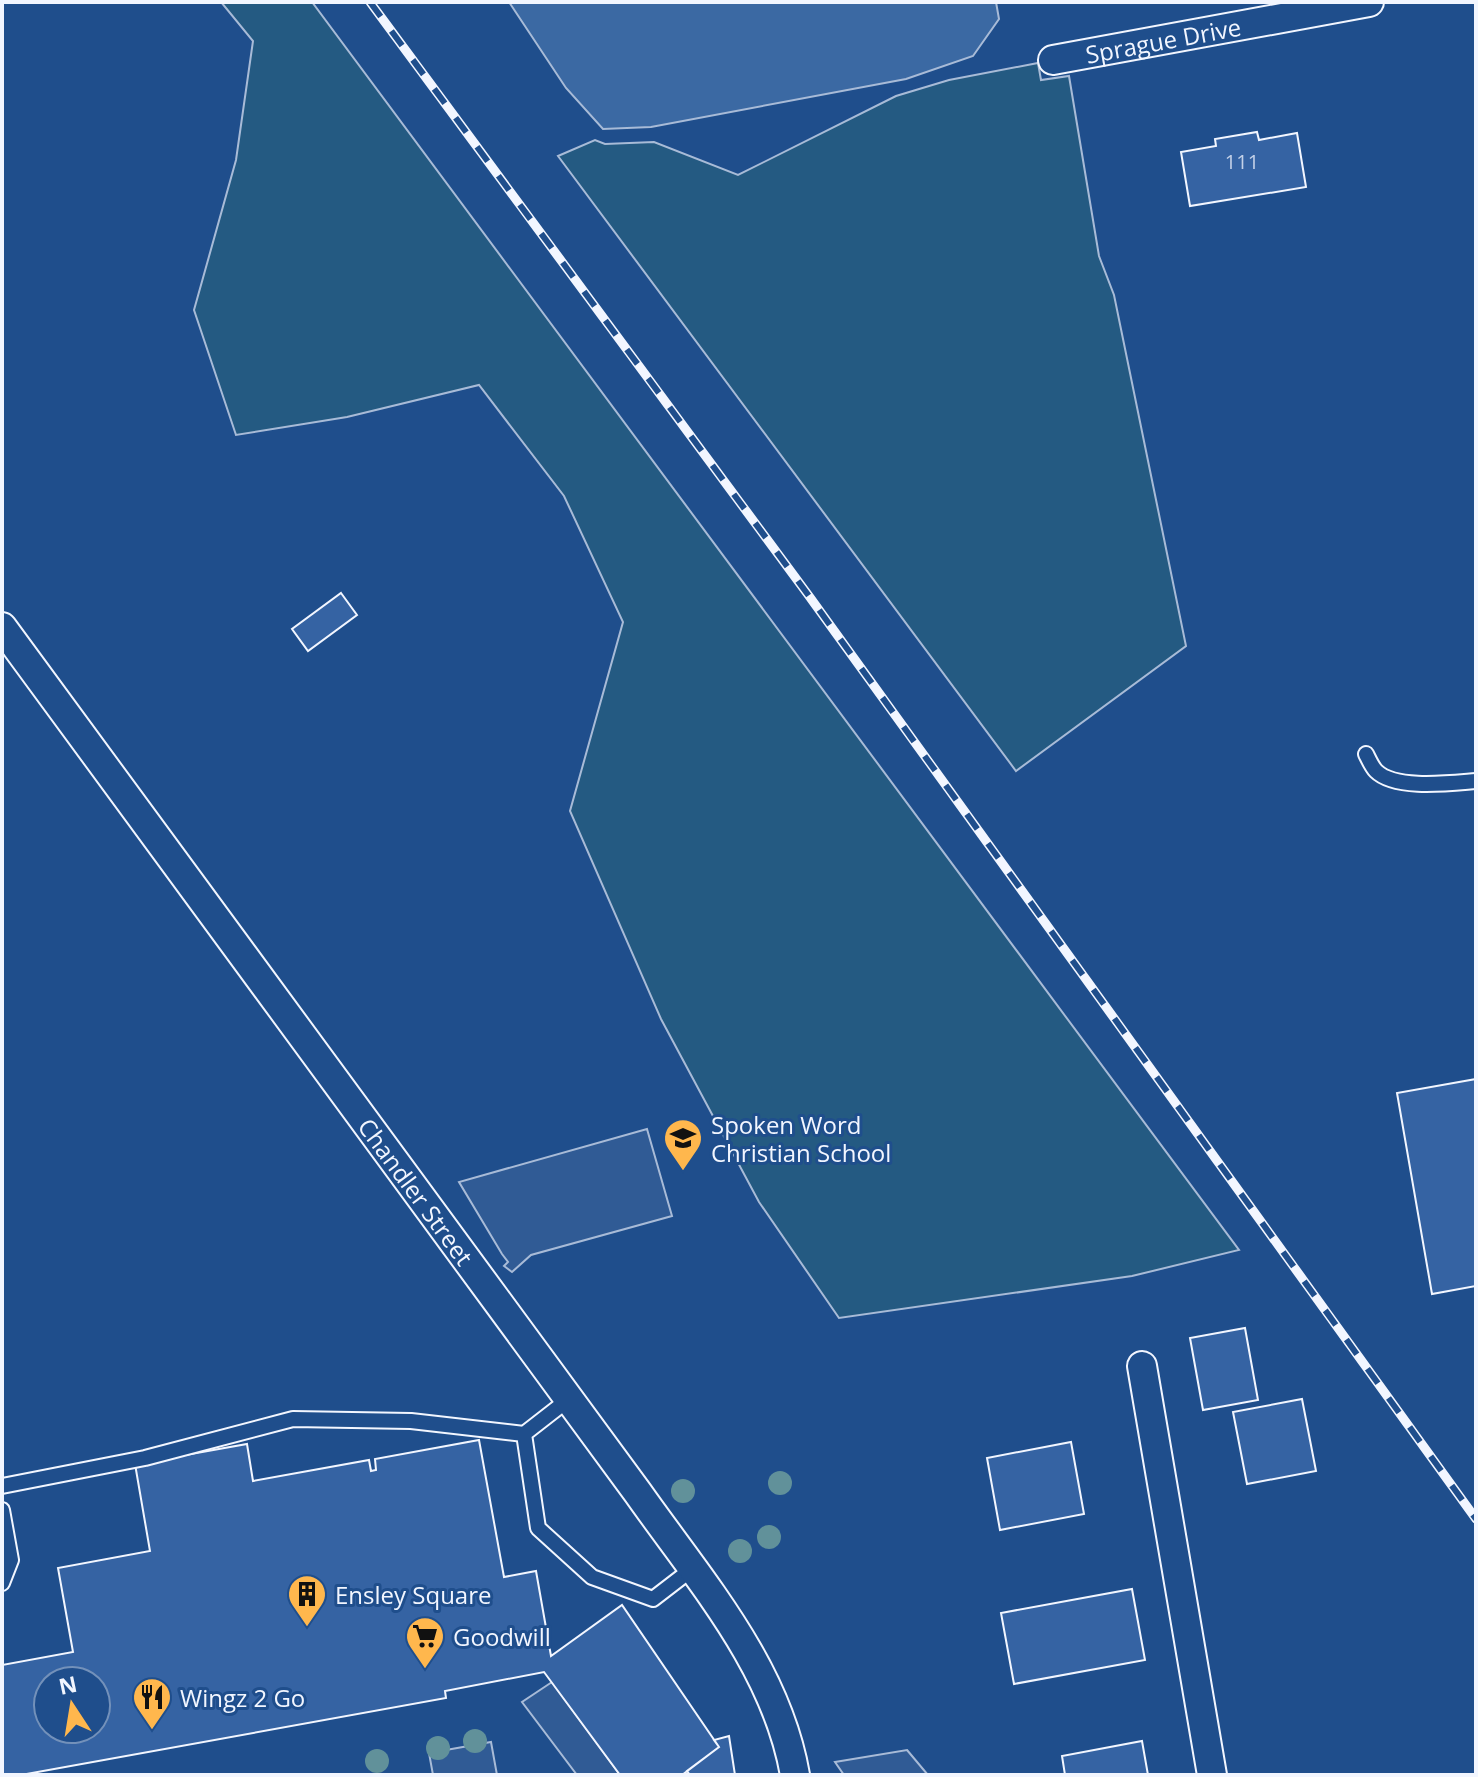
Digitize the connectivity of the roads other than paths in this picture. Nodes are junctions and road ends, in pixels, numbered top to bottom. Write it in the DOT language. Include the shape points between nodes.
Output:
graph roads {
  1 [pos="1369,2"];
  2 [pos="1053,60"];
  3 [pos="2,627"];
  4 [pos="1366,754"];
  5 [pos="1476,781"];
  6 [pos="1142,1366"];
  7 [pos="569,1399"];
  8 [pos="524,1434"];
  9 [pos="2,1486"];
  10 [pos="2,1510"];
  11 [pos="692,1569"];
  12 [pos="2,1583"];
  13 [pos="795,1775"];
  14 [pos="1212,1775"];
  1 -- 2 [label="street, Sprague Drive"];
  3 -- 7 [label="street, Chandler Street"];
  4 -- 5 [label="lane" via="1384,777 1413,784"];
  6 -- 14 [label="street"];
  7 -- 8 [label="lane"];
  7 -- 11 [label="street, Chandler Street"];
  8 -- 9 [label="lane" via="411,1421 293,1419 145,1458"];
  8 -- 11 [label="lane" via="538,1528 592,1577 653,1599"];
  10 -- 12 [label="lane" via="11,1560"];
  11 -- 13 [label="street, Chandler Street" via="756,1664 777,1709"];
}
